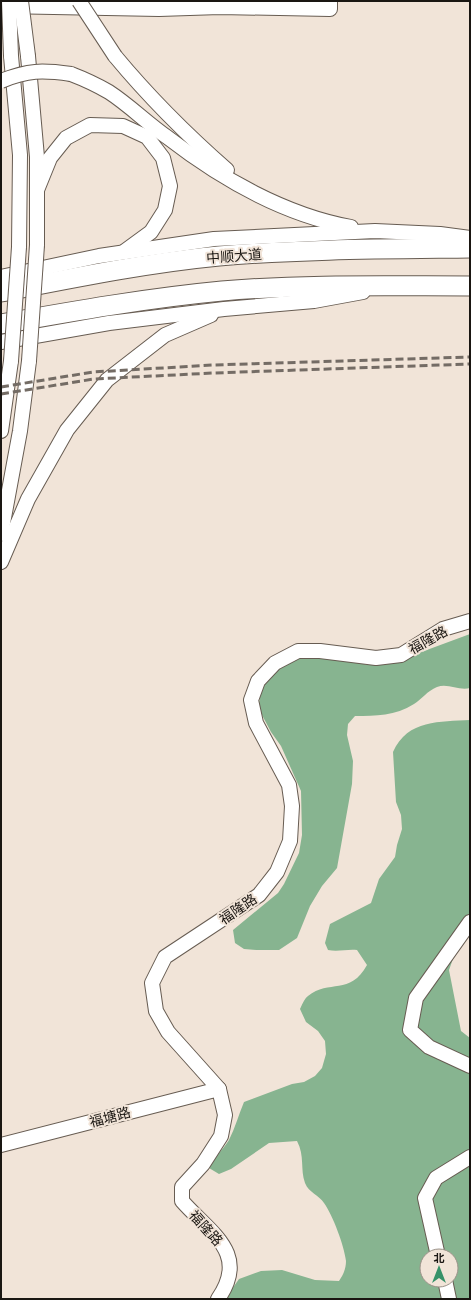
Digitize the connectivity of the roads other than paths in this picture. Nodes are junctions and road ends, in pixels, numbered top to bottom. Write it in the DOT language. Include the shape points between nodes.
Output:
graph roads {
  1 [pos="10,1"];
  2 [pos="21,1"];
  3 [pos="79,1"];
  4 [pos="316,5"];
  5 [pos="330,5"];
  6 [pos="1,6"];
  7 [pos="1,81"];
  8 [pos="37,190"];
  9 [pos="250,190"];
  10 [pos="375,231"];
  11 [pos="470,238"];
  12 [pos="470,248"];
  13 [pos="124,252"];
  14 [pos="1,277"];
  15 [pos="395,286"];
  16 [pos="470,286"];
  17 [pos="1,292"];
  18 [pos="224,309"];
  19 [pos="1,324"];
  20 [pos="1,342"];
  21 [pos="1,431"];
  22 [pos="1,534"];
  23 [pos="1,562"];
  24 [pos="470,621"];
  25 [pos="470,922"];
  26 [pos="470,1066"];
  27 [pos="219,1089"];
  28 [pos="1,1146"];
  29 [pos="470,1157"];
  30 [pos="436,1248"];
  31 [pos="447,1288"];
  32 [pos="218,1299"];
  33 [pos="450,1299"];
  1 -- 21 [label="main road, bridge" via="11,56 20,155 19,247 11,361"];
  2 -- 8 [label="main road, bridge" via="37,156"];
  3 -- 9 [label="main road, bridge" via="115,56 144,90 195,142"];
  4 -- 5 [label="main road"];
  4 -- 6 [label="main road" via="159,9"];
  7 -- 9 [label="main road, bridge" via="21,73 46,70 71,74 110,93 190,154"];
  8 -- 13 [label="main road" via="50,158 66,138 90,125 123,126 147,137 163,158 170,186 166,210 151,232"];
  8 -- 22 [label="main road, bridge" via="37,245 29,361 20,431"];
  9 -- 10 [label="main road" via="325,222"];
  10 -- 11 [label="main road"];
  10 -- 13 [label="main road" via="214,239"];
  12 -- 17 [label="highway, 中顺大道" via="218,256 103,272"];
  13 -- 14 [label="main road"];
  15 -- 16 [label="highway"];
  15 -- 18 [label="main road" via="314,301"];
  15 -- 19 [label="highway" via="223,291 109,305"];
  18 -- 20 [label="main road" via="110,323"];
  18 -- 23 [label="main road" via="165,335 107,380 67,430 28,499"];
  24 -- 27 [label="main road, 福隆路" via="443,629 401,655 376,658 320,650 298,650 275,663 258,681 251,700 256,723 289,786 292,806 290,841 277,872 259,895 165,957 152,983 156,1011 168,1032"];
  25 -- 26 [label="main road" via="416,998 410,1030 429,1047"];
  27 -- 28 [label="main road, 福塘路"];
  27 -- 32 [label="main road, 福隆路" via="225,1115 222,1136 203,1164 182,1187 182,1201 229,1254 230,1271 226,1287"];
  29 -- 30 [label="main road" via="436,1178 425,1198"];
  31 -- 33 [label="main road"];
}
